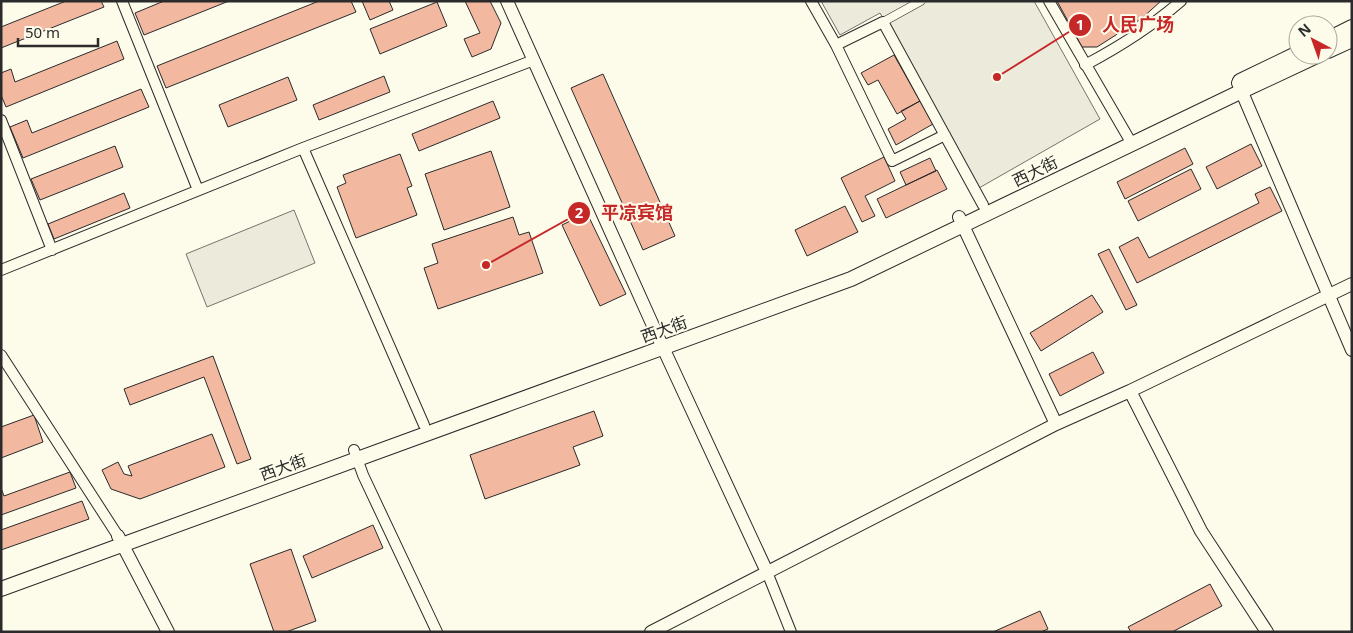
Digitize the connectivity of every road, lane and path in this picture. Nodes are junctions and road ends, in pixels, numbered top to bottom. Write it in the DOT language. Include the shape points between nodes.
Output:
graph roads {
  1 [pos="122,1"];
  2 [pos="507,1"];
  3 [pos="810,1"];
  4 [pos="921,1"];
  5 [pos="1049,1"];
  6 [pos="1181,1"];
  7 [pos="883,22"];
  8 [pos="1352,27"];
  9 [pos="1338,34"];
  10 [pos="1352,40"];
  11 [pos="836,46"];
  12 [pos="1338,46"];
  13 [pos="1288,59"];
  14 [pos="534,60"];
  15 [pos="1294,65"];
  16 [pos="1085,66"];
  17 [pos="1240,87"];
  18 [pos="1,120"];
  19 [pos="945,135"];
  20 [pos="1130,140"];
  21 [pos="303,148"];
  22 [pos="198,190"];
  23 [pos="983,205"];
  24 [pos="961,221"];
  25 [pos="52,250"];
  26 [pos="1,270"];
  27 [pos="1352,284"];
  28 [pos="1328,295"];
  29 [pos="661,343"];
  30 [pos="1352,350"];
  31 [pos="1,355"];
  32 [pos="1130,391"];
  33 [pos="1056,424"];
  34 [pos="424,425"];
  35 [pos="356,455"];
  36 [pos="121,540"];
  37 [pos="767,572"];
  38 [pos="1,579"];
  39 [pos="1,589"];
  40 [pos="168,632"];
  41 [pos="437,632"];
  42 [pos="651,632"];
  43 [pos="791,632"];
  44 [pos="1267,632"];
  1 -- 22 [label="street"];
  2 -- 14 [label="street"];
  3 -- 11 [label="street"];
  4 -- 7 [label="street"];
  5 -- 16 [label="street"];
  6 -- 16 [label="street" via="1148,28"];
  7 -- 11 [label="street"];
  7 -- 19 [label="street"];
  8 -- 9 [label="main road"];
  10 -- 12 [label="main road"];
  11 -- 19 [label="street" via="892,161"];
  13 -- 17 [label="main road, 西大街"];
  14 -- 21 [label="street"];
  14 -- 29 [label="street"];
  15 -- 17 [label="main road, 西大街"];
  16 -- 20 [label="street"];
  17 -- 20 [label="main road, 西大街"];
  17 -- 28 [label="street"];
  18 -- 25 [label="street"];
  19 -- 23 [label="street"];
  20 -- 23 [label="main road, 西大街"];
  20 -- 24 [label="main road, 西大街"];
  21 -- 22 [label="street"];
  21 -- 34 [label="street"];
  22 -- 25 [label="street"];
  23 -- 24 [label="main road, 西大街"];
  24 -- 29 [label="main road, 西大街" via="851,279"];
  24 -- 33 [label="street"];
  25 -- 26 [label="street"];
  27 -- 28 [label="street"];
  28 -- 30 [label="street"];
  28 -- 32 [label="street"];
  29 -- 34 [label="main road, 西大街"];
  29 -- 35 [label="main road, 西大街"];
  29 -- 37 [label="street"];
  31 -- 36 [label="street"];
  32 -- 33 [label="street"];
  32 -- 44 [label="street" via="1201,531"];
  33 -- 37 [label="street"];
  34 -- 35 [label="main road, 西大街"];
  35 -- 36 [label="main road, 西大街"];
  35 -- 41 [label="street"];
  36 -- 38 [label="main road, 西大街"];
  36 -- 39 [label="main road, 西大街"];
  36 -- 40 [label="street"];
  37 -- 42 [label="street"];
  37 -- 43 [label="street"];
}
